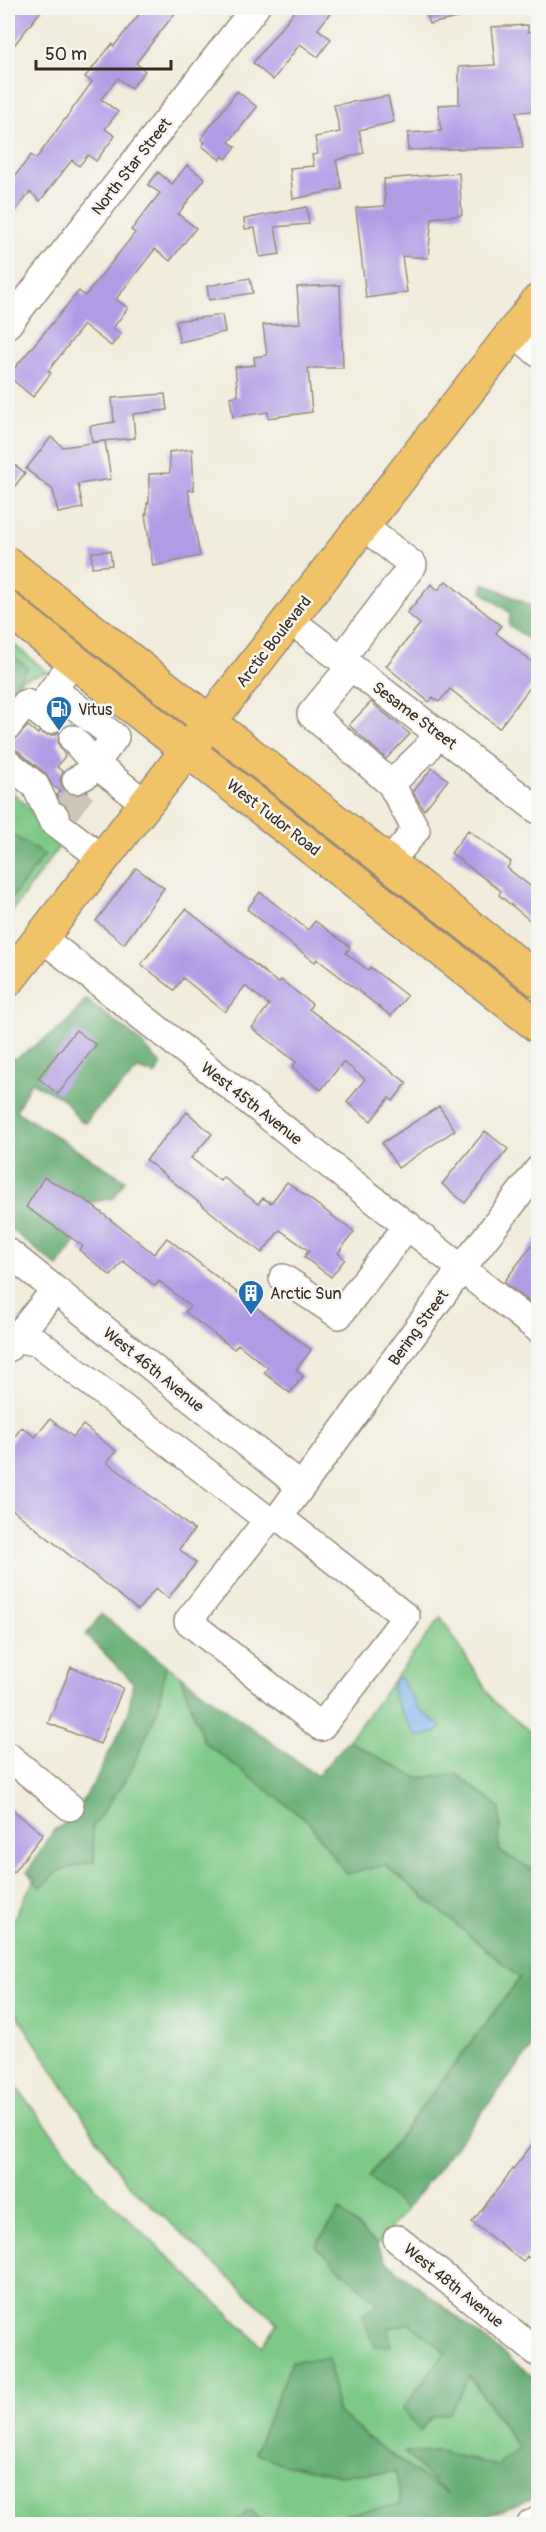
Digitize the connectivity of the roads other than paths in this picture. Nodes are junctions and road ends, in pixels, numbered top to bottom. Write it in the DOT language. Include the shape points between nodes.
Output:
graph roads {
  1 [pos="255,8"];
  2 [pos="538,301"];
  3 [pos="8,324"];
  4 [pos="514,332"];
  5 [pos="538,353"];
  6 [pos="363,526"];
  7 [pos="8,564"];
  8 [pos="8,609"];
  9 [pos="290,620"];
  10 [pos="74,661"];
  11 [pos="346,662"];
  12 [pos="53,689"];
  13 [pos="136,709"];
  14 [pos="209,723"];
  15 [pos="8,726"];
  16 [pos="438,733"];
  17 [pos="115,737"];
  18 [pos="74,739"];
  19 [pos="188,749"];
  20 [pos="8,763"];
  21 [pos="85,777"];
  22 [pos="391,784"];
  23 [pos="146,804"];
  24 [pos="538,810"];
  25 [pos="103,859"];
  26 [pos="389,863"];
  27 [pos="41,937"];
  28 [pos="8,980"];
  29 [pos="538,980"];
  30 [pos="538,1026"];
  31 [pos="538,1170"];
  32 [pos="408,1225"];
  33 [pos="8,1252"];
  34 [pos="462,1268"];
  35 [pos="284,1278"];
  36 [pos="55,1290"];
  37 [pos="538,1329"];
  38 [pos="10,1340"];
  39 [pos="300,1486"];
  40 [pos="273,1518"];
  41 [pos="8,1756"];
  42 [pos="70,1807"];
  43 [pos="397,2239"];
  44 [pos="538,2353"];
  45 [pos="538,2521"];
  46 [pos="531,2524"];
  1 -- 3 [label="street, North Star Street"];
  2 -- 4 [label="main road, Arctic Boulevard"];
  4 -- 5 [label="street"];
  4 -- 6 [label="main road, Arctic Boulevard"];
  6 -- 9 [label="main road, Arctic Boulevard"];
  6 -- 11 [label="street" via="413,565"];
  7 -- 14 [label="main road"];
  8 -- 10 [label="main road, West Tudor Road"];
  9 -- 11 [label="street, Sesame Street"];
  9 -- 14 [label="main road, Arctic Boulevard"];
  10 -- 12 [label="street"];
  10 -- 13 [label="main road, West Tudor Road"];
  11 -- 16 [label="street, Sesame Street"];
  11 -- 22 [label="street" via="311,714"];
  12 -- 15 [label="street" via="43,715 26,703"];
  12 -- 17 [label="street"];
  13 -- 17 [label="street"];
  13 -- 19 [label="main road, West Tudor Road"];
  14 -- 19 [label="main road, Arctic Boulevard"];
  14 -- 26 [label="main road"];
  16 -- 22 [label="street"];
  16 -- 24 [label="street, Sesame Street"];
  17 -- 21 [label="street"];
  18 -- 21 [label="street"];
  19 -- 23 [label="main road, Arctic Boulevard"];
  19 -- 30 [label="main road, West Tudor Road"];
  20 -- 25 [label="street" via="34,784"];
  21 -- 23 [label="street"];
  22 -- 26 [label="street" via="416,830"];
  23 -- 25 [label="main road, Arctic Boulevard"];
  25 -- 27 [label="main road, Arctic Boulevard"];
  26 -- 29 [label="main road"];
  27 -- 28 [label="main road, Arctic Boulevard"];
  27 -- 32 [label="street, West 45th Avenue"];
  31 -- 34 [label="street, Bering Street"];
  32 -- 34 [label="street, West 45th Avenue"];
  32 -- 35 [label="street" via="339,1315"];
  33 -- 36 [label="street, West 46th Avenue"];
  34 -- 37 [label="street, West 45th Avenue"];
  34 -- 39 [label="street, Bering Street"];
  36 -- 38 [label="street"];
  36 -- 39 [label="street, West 46th Avenue"];
  38 -- 40 [label="street" via="38,1342"];
  39 -- 40 [label="street, Bering Street"];
  40 -- 40 [label="street" via="188,1621 321,1727 406,1617"];
  41 -- 42 [label="street"];
  43 -- 44 [label="street, West 48th Avenue"];
  45 -- 46 [label="street"];
}
